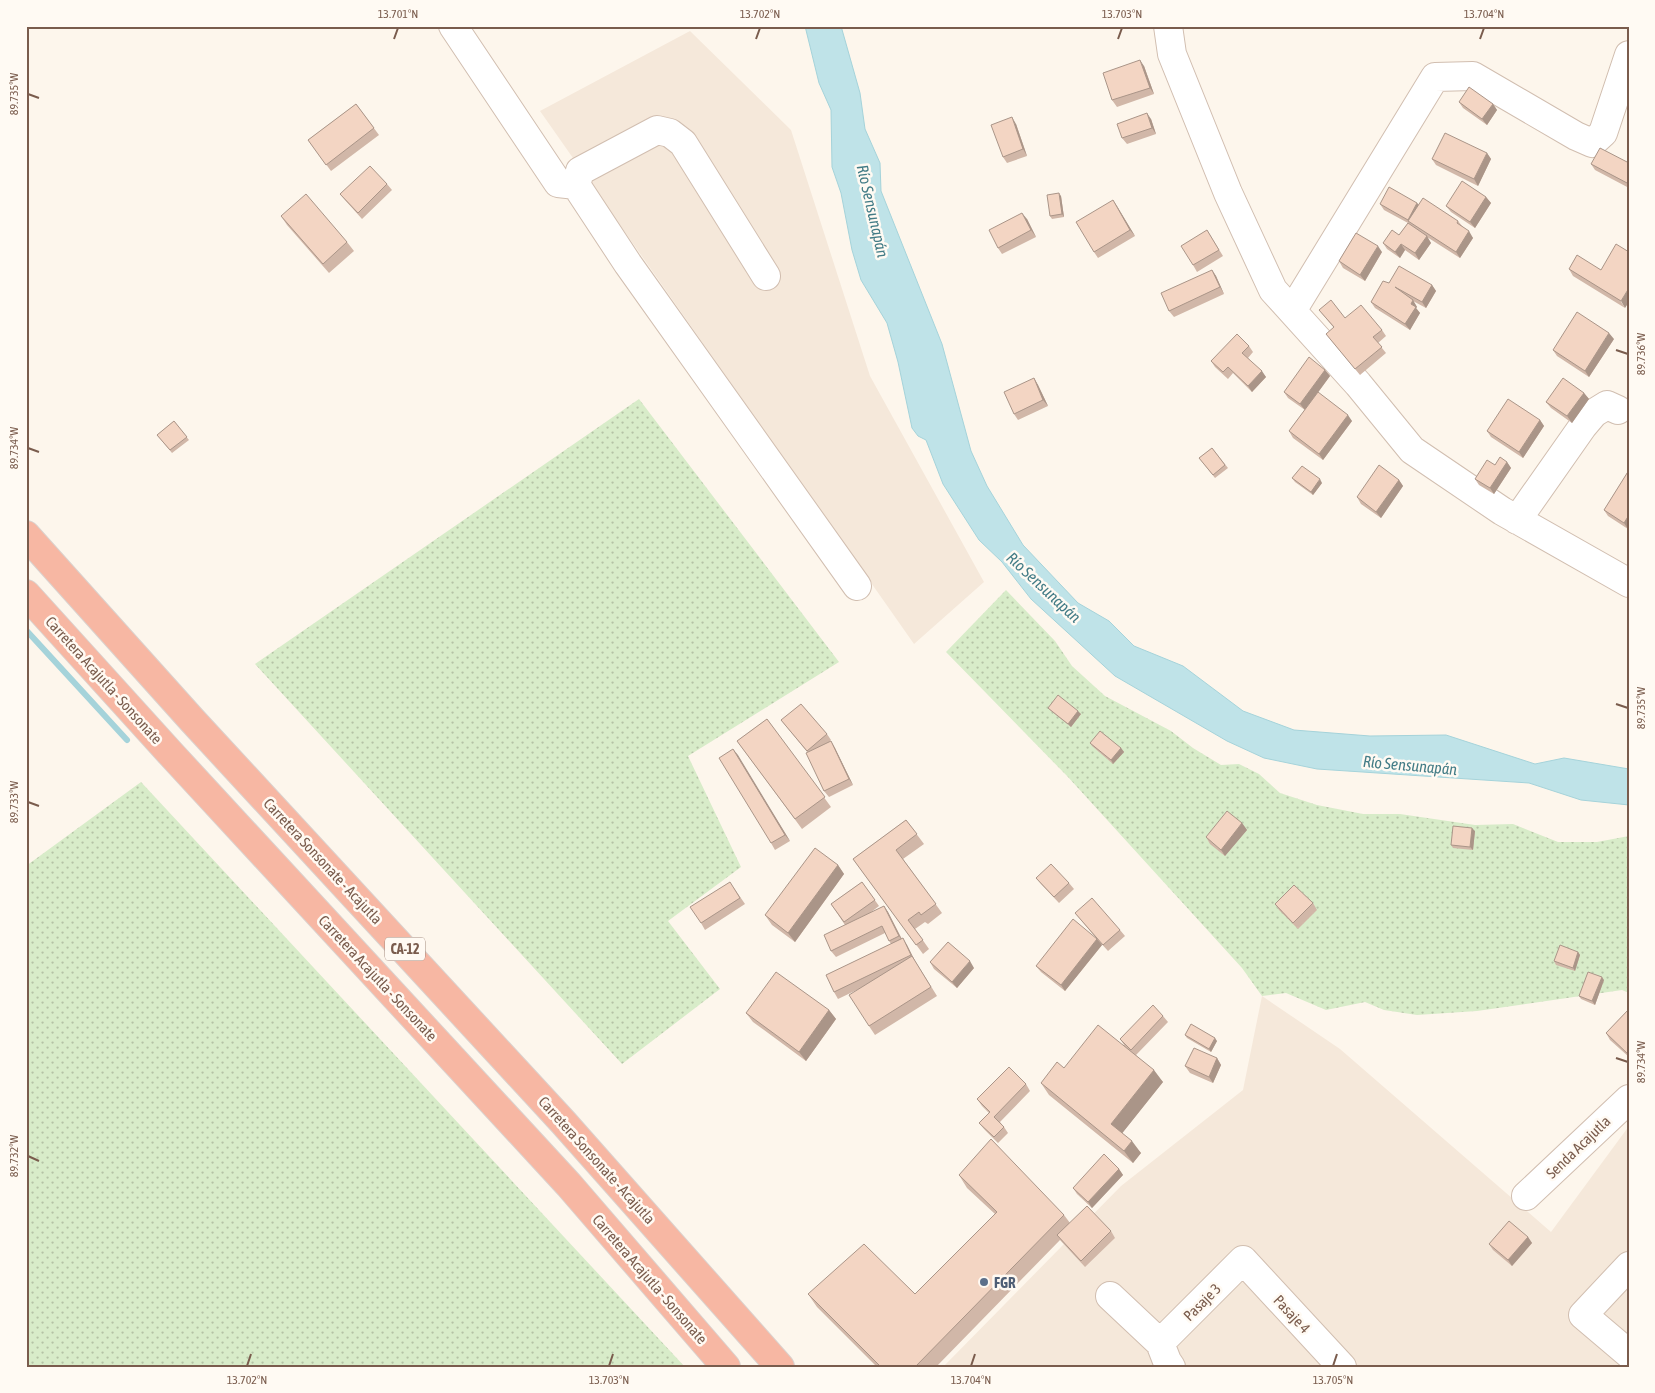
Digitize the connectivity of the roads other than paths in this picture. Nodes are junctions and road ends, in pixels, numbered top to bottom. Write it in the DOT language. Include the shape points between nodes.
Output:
graph roads {
  1 [pos="453,26"];
  2 [pos="1168,26"];
  3 [pos="1629,55"];
  4 [pos="576,185"];
  5 [pos="766,276"];
  6 [pos="1292,311"];
  7 [pos="1618,410"];
  8 [pos="1517,520"];
  9 [pos="26,535"];
  10 [pos="1629,583"];
  11 [pos="857,586"];
  12 [pos="26,594"];
  13 [pos="1629,1099"];
  14 [pos="1526,1196"];
  15 [pos="1243,1260"];
  16 [pos="1629,1266"];
  17 [pos="1110,1296"];
  18 [pos="1629,1354"];
  19 [pos="1166,1355"];
  20 [pos="726,1367"];
  21 [pos="780,1367"];
  22 [pos="1342,1367"];
  1 -- 4 [label="street" via="558,183"];
  2 -- 6 [label="street" via="1172,54 1228,193 1273,290"];
  3 -- 6 [label="street" via="1603,133 1592,143 1473,76 1435,77"];
  4 -- 5 [label="street" via="580,171 657,130 670,133 683,143"];
  4 -- 11 [label="street" via="628,264"];
  6 -- 8 [label="street" via="1412,450"];
  7 -- 8 [label="street" via="1607,405 1594,412"];
  8 -- 10 [label="street"];
  9 -- 21 [label="highway, Carretera Sonsonate - Acajutla / CA-12" via="563,1122"];
  12 -- 20 [label="highway, Carretera Acajutla - Sonsonate / CA-12" via="569,1185"];
  13 -- 14 [label="street, Senda Acajutla"];
  15 -- 19 [label="street, Pasaje 3"];
  15 -- 22 [label="street, Pasaje 4"];
  16 -- 18 [label="street" via="1583,1315"];
  17 -- 19 [label="street"];
}
